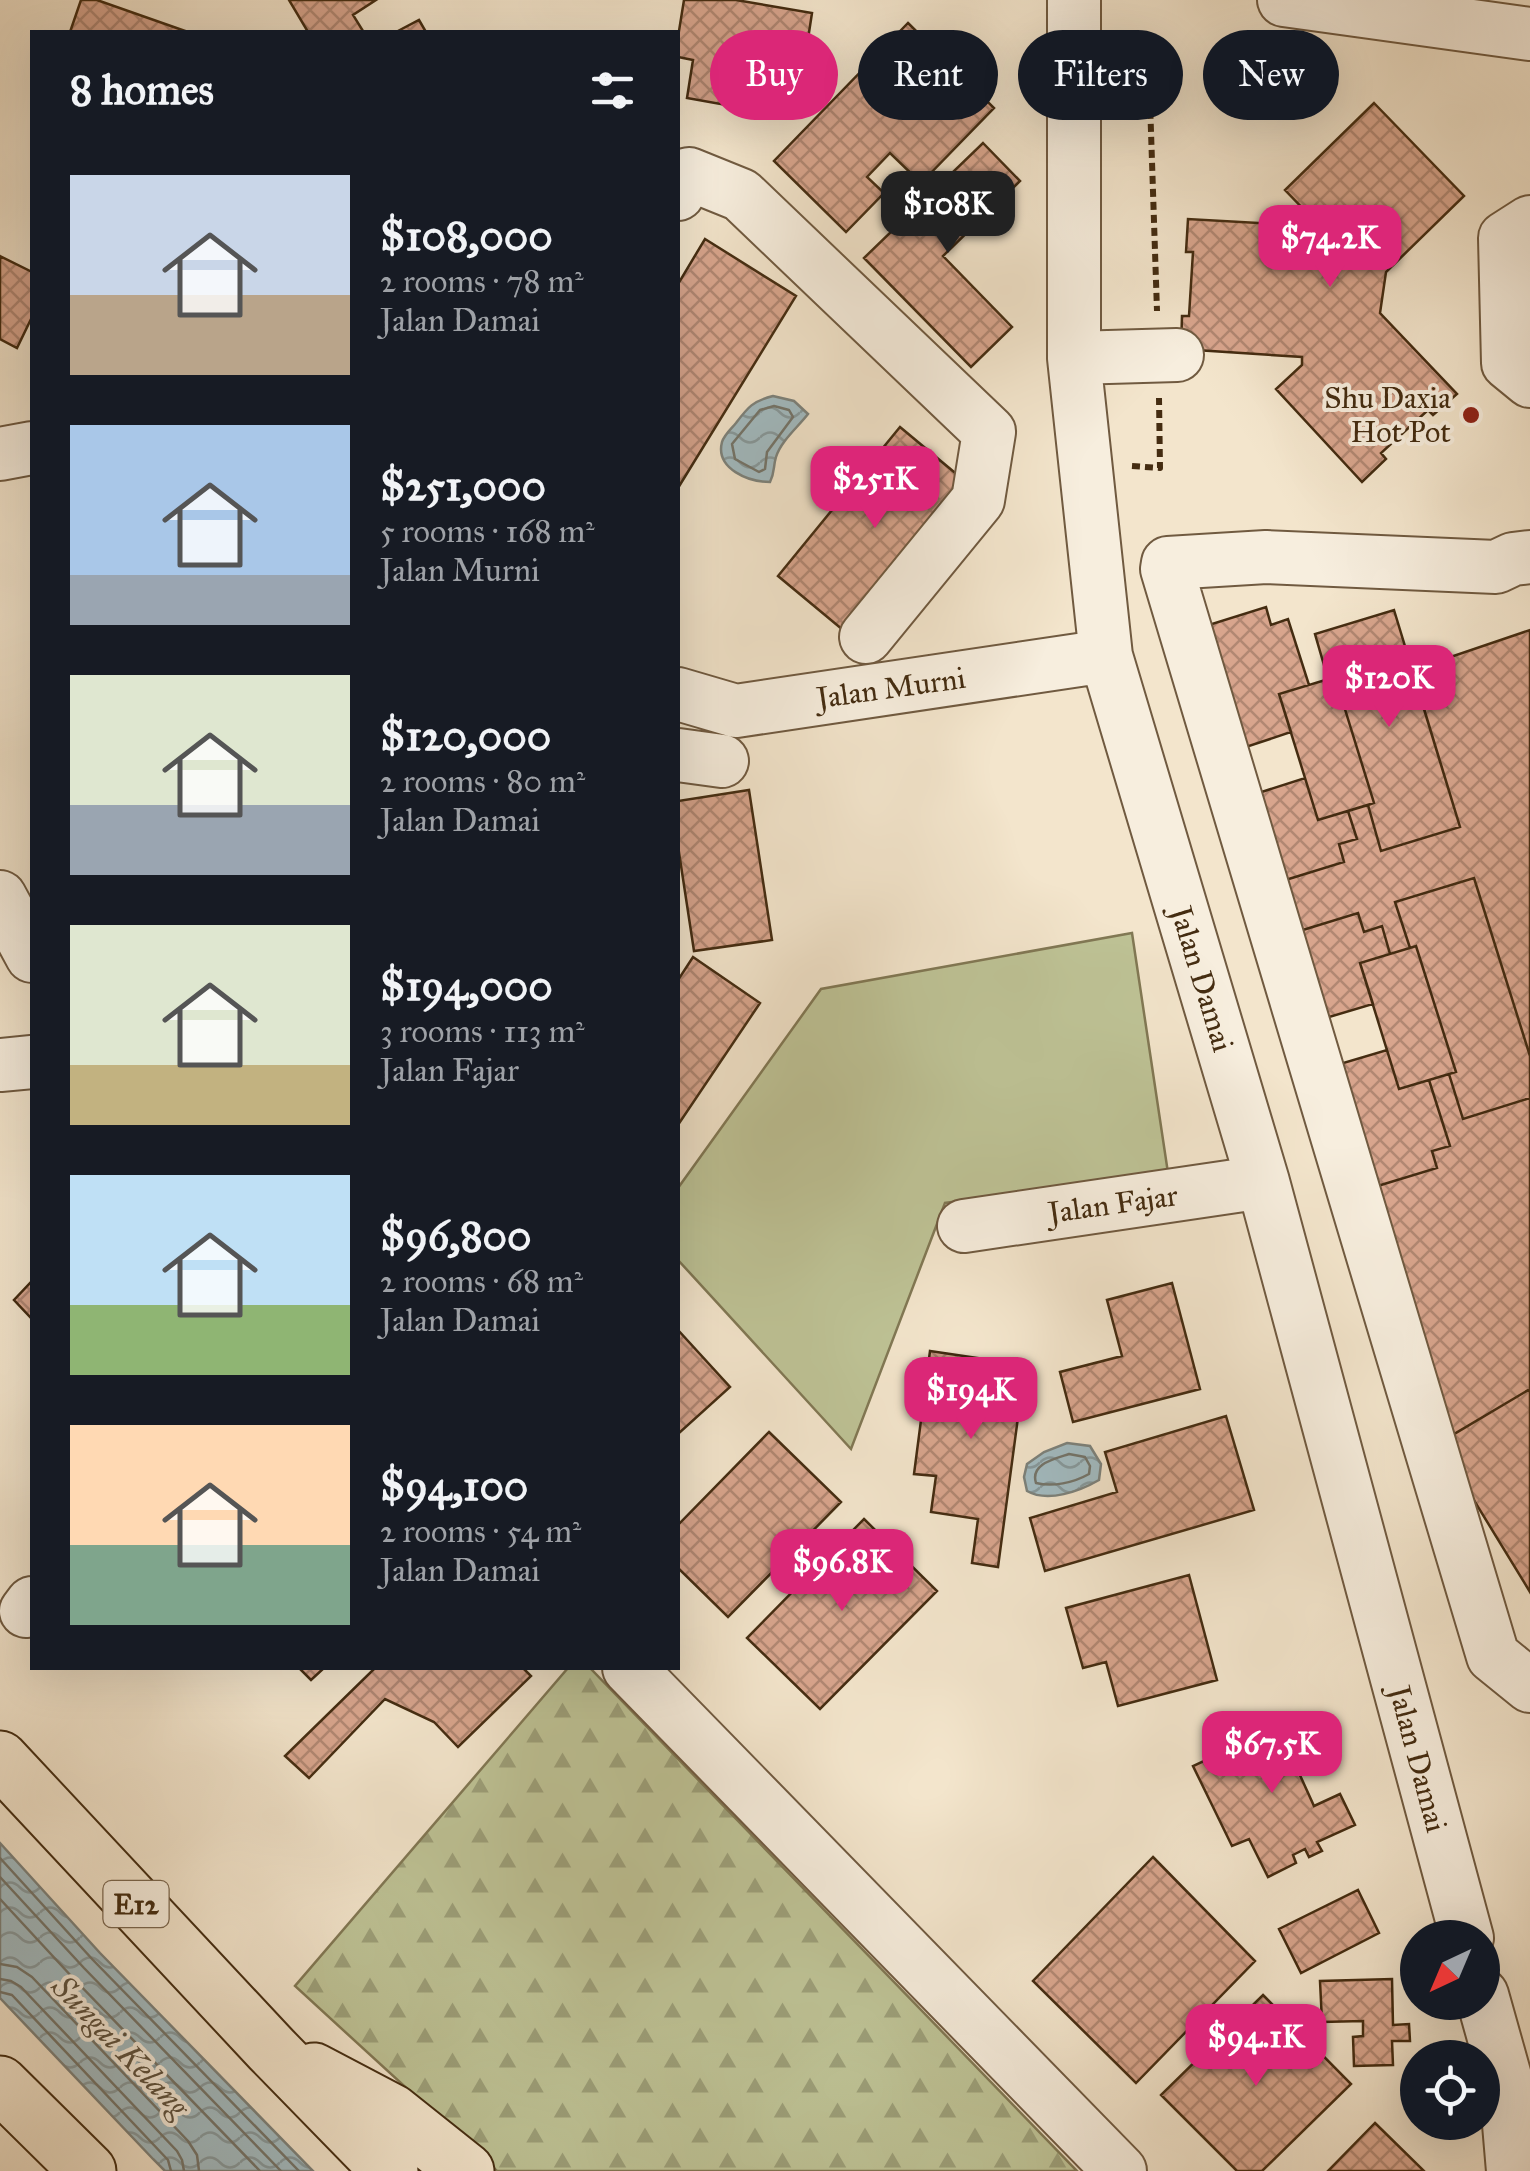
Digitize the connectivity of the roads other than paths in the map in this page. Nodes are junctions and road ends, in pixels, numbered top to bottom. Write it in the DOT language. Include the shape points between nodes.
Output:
graph roads {
  1 [pos="1074,0"];
  2 [pos="1284,0"];
  3 [pos="1530,34"];
  4 [pos="680,190"];
  5 [pos="1530,222"];
  6 [pos="1168,355"];
  7 [pos="1074,358"];
  8 [pos="1530,381"];
  9 [pos="30,448"];
  10 [pos="0,454"];
  11 [pos="1522,558"];
  12 [pos="866,638"];
  13 [pos="1106,656"];
  14 [pos="680,695"];
  15 [pos="0,896"];
  16 [pos="30,952"];
  17 [pos="30,1062"];
  18 [pos="0,1065"];
  19 [pos="1262,1182"];
  20 [pos="964,1226"];
  21 [pos="631,1670"];
  22 [pos="1530,1686"];
  23 [pos="0,1759"];
  24 [pos="1462,1920"];
  25 [pos="1489,2020"];
  26 [pos="271,2049"];
  27 [pos="0,2084"];
  28 [pos="88,2171"];
  29 [pos="390,2171"];
  30 [pos="466,2171"];
  31 [pos="1120,2171"];
  32 [pos="1512,2171"];
  1 -- 7 [label="street, Jalan Damai"];
  2 -- 3 [label="street"];
  4 -- 12 [label="street" via="689,174 741,196 989,432 978,500"];
  5 -- 8 [label="street" via="1505,238 1508,363"];
  6 -- 7 [label="street"];
  7 -- 13 [label="street, Jalan Damai"];
  9 -- 10 [label="street"];
  11 -- 22 [label="street" via="1496,550 1241,541 1233,558 1168,562 1167,569 1493,1656"];
  13 -- 14 [label="street, Jalan Murni" via="736,711"];
  13 -- 19 [label="street, Jalan Damai"];
  15 -- 16 [label="street"];
  17 -- 18 [label="street"];
  19 -- 20 [label="street, Jalan Fajar"];
  19 -- 24 [label="street, Jalan Damai"];
  21 -- 31 [label="street"];
  23 -- 26 [label="highway, E12"];
  25 -- 32 [label="street" via="1505,2077"];
  26 -- 29 [label="highway, E12"];
  26 -- 30 [label="highway" via="392,2112"];
  27 -- 28 [label="highway"];
}
